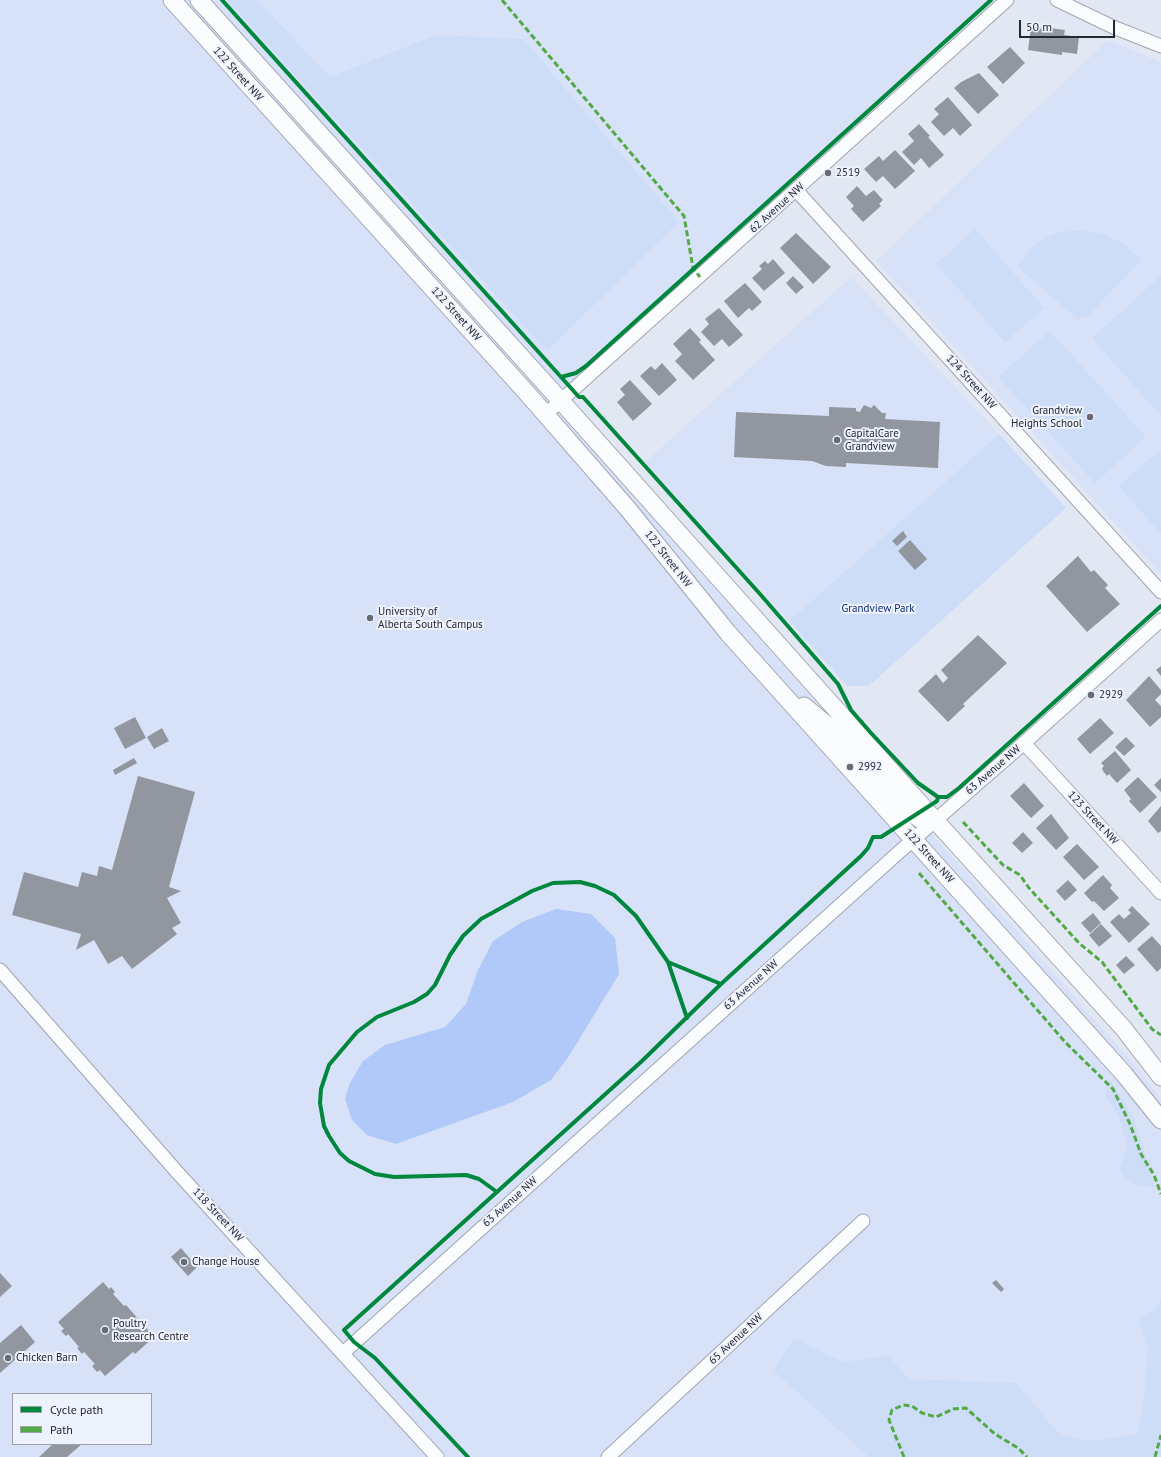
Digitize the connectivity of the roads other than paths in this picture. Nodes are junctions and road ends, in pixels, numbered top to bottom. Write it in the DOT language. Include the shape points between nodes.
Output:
graph roads {
  1 [pos="172,0"];
  2 [pos="199,0"];
  3 [pos="1007,0"];
  4 [pos="1057,0"];
  5 [pos="1161,46"];
  6 [pos="796,190"];
  7 [pos="561,401"];
  8 [pos="546,414"];
  9 [pos="1161,592"];
  10 [pos="1161,620"];
  11 [pos="762,671"];
  12 [pos="1024,744"];
  13 [pos="936,821"];
  14 [pos="914,839"];
  15 [pos="1159,887"];
  16 [pos="0,970"];
  17 [pos="1161,1077"];
  18 [pos="1161,1120"];
  19 [pos="863,1221"];
  20 [pos="343,1353"];
  21 [pos="437,1457"];
  22 [pos="608,1457"];
  1 -- 8 [label="main road, 122 Street NW"];
  2 -- 7 [label="main road, 122 Street NW"];
  3 -- 6 [label="street, 62 Avenue NW"];
  4 -- 5 [label="street" via="1113,27"];
  6 -- 7 [label="street, 62 Avenue NW"];
  6 -- 9 [label="street, 124 Street NW"];
  7 -- 8 [label="street, 62 Avenue NW"];
  7 -- 13 [label="main road, 122 Street NW"];
  8 -- 11 [label="main road, 122 Street NW" via="628,509 718,622"];
  10 -- 12 [label="street, 63 Avenue NW"];
  11 -- 13 [label="main road" via="838,734 918,820 925,823"];
  11 -- 14 [label="main road, 122 Street NW"];
  12 -- 13 [label="street, 63 Avenue NW"];
  12 -- 15 [label="street, 123 Street NW"];
  13 -- 14 [label="street, 63 Avenue NW"];
  13 -- 17 [label="main road, 122 Street NW" via="1124,1029"];
  14 -- 18 [label="main road, 122 Street NW" via="1129,1080"];
  14 -- 20 [label="street, 63 Avenue NW"];
  16 -- 20 [label="street, 118 Street NW" via="177,1172"];
  19 -- 22 [label="street, 65 Avenue NW"];
  20 -- 21 [label="street, 118 Street NW"];
}
